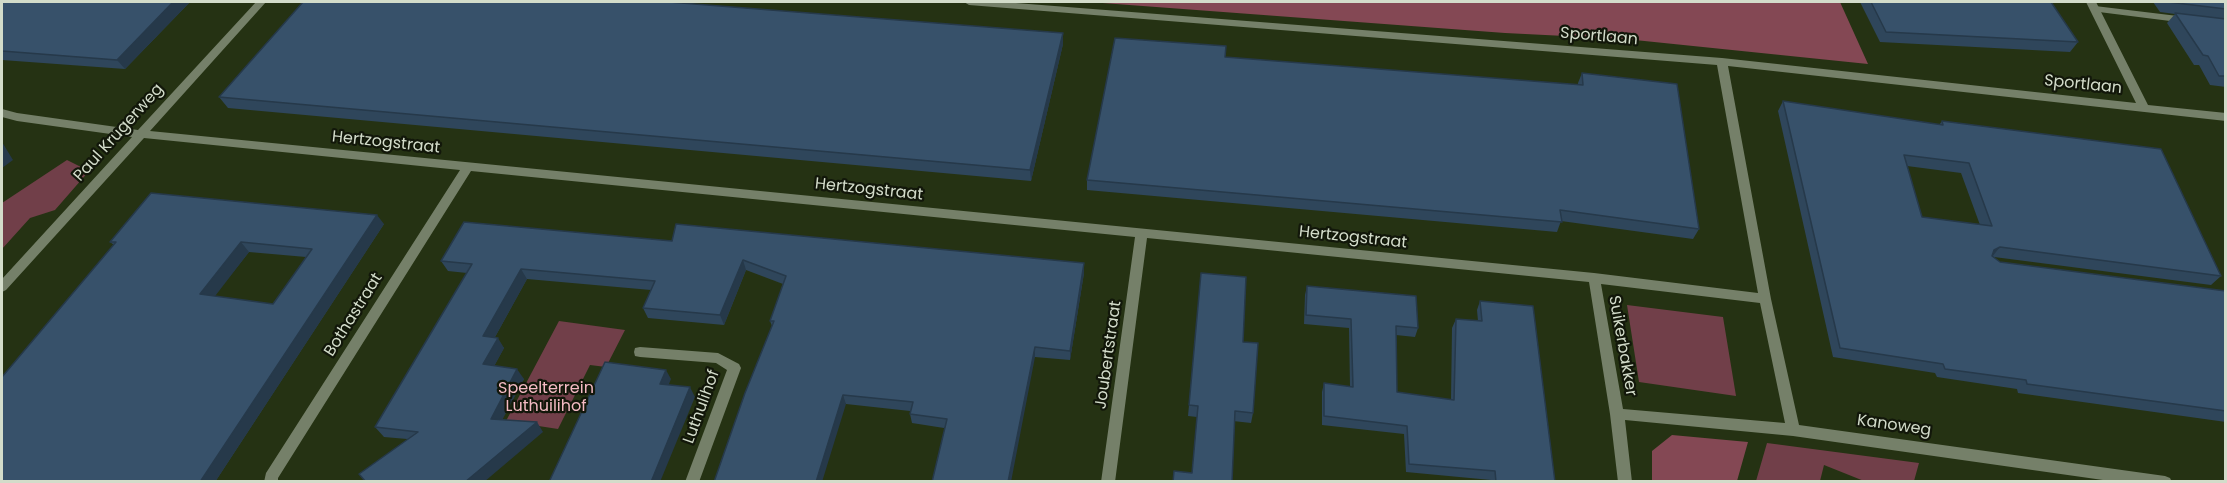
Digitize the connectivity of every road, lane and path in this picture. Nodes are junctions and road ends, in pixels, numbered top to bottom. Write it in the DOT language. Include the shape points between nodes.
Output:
graph roads {
  1 [pos="261,2"];
  2 [pos="969,2"];
  3 [pos="2093,5"];
  4 [pos="2202,22"];
  5 [pos="1722,62"];
  6 [pos="2143,106"];
  7 [pos="2,113"];
  8 [pos="2226,117"];
  9 [pos="141,134"];
  10 [pos="467,168"];
  11 [pos="1142,233"];
  12 [pos="1594,278"];
  13 [pos="2,287"];
  14 [pos="1764,299"];
  15 [pos="640,352"];
  16 [pos="1617,414"];
  17 [pos="1793,430"];
  18 [pos="2156,481"];
  19 [pos="271,482"];
  20 [pos="692,482"];
  21 [pos="1108,482"];
  22 [pos="1625,482"];
  1 -- 9 [label="street, Paul Krugerweg"];
  2 -- 5 [label="street, Sportlaan"];
  3 -- 4 [label="street"];
  3 -- 6 [label="street"];
  5 -- 6 [label="street, Sportlaan"];
  5 -- 14 [label="street"];
  6 -- 8 [label="street, Sportlaan"];
  7 -- 9 [label="street, Hertzogstraat"];
  9 -- 10 [label="street, Hertzogstraat"];
  9 -- 13 [label="street, Paul Krugerweg"];
  10 -- 11 [label="street, Hertzogstraat"];
  10 -- 19 [label="street, Bothastraat"];
  11 -- 12 [label="street, Hertzogstraat"];
  11 -- 21 [label="street, Joubertstraat"];
  12 -- 14 [label="street, Suikerbakker"];
  12 -- 16 [label="street, Suikerbakker"];
  14 -- 17 [label="street"];
  15 -- 20 [label="street, Luthulihof" via="718,358 734,368"];
  16 -- 17 [label="street, Kanoweg"];
  16 -- 22 [label="street, Suikerbakker"];
  17 -- 18 [label="street, Kanoweg"];
}
